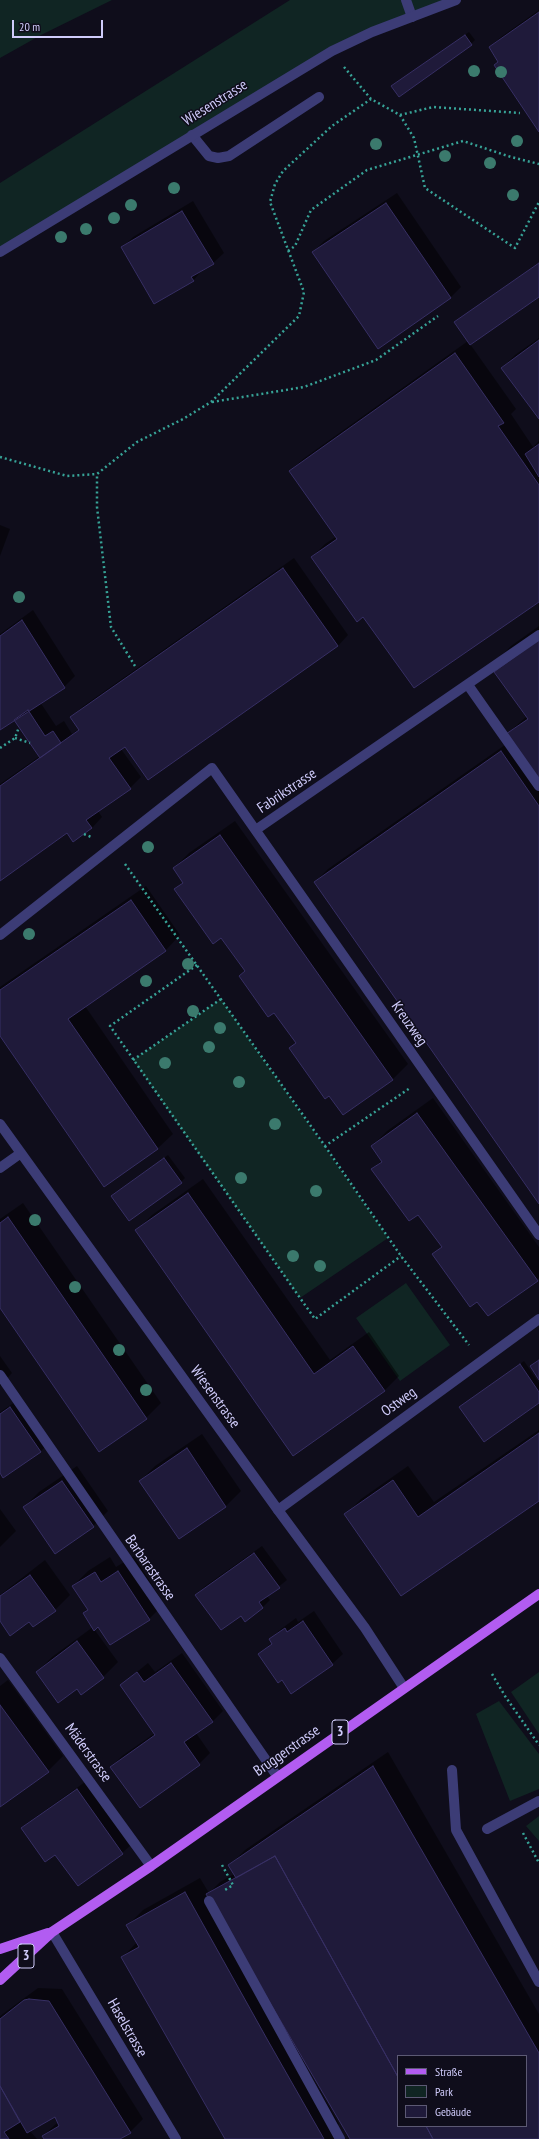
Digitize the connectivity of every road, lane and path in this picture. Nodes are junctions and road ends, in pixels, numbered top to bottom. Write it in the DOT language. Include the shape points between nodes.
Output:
graph roads {
  1 [pos="406,0"];
  2 [pos="456,0"];
  3 [pos="412,17"];
  4 [pos="332,51"];
  5 [pos="319,97"];
  6 [pos="371,99"];
  7 [pos="520,113"];
  8 [pos="400,115"];
  9 [pos="192,135"];
  10 [pos="417,154"];
  11 [pos="539,164"];
  12 [pos="539,202"];
  13 [pos="288,251"];
  14 [pos="0,252"];
  15 [pos="438,316"];
  16 [pos="211,402"];
  17 [pos="0,457"];
  18 [pos="97,474"];
  19 [pos="539,635"];
  20 [pos="135,666"];
  21 [pos="468,685"];
  22 [pos="19,727"];
  23 [pos="15,738"];
  24 [pos="30,743"];
  25 [pos="0,748"];
  26 [pos="539,786"];
  27 [pos="257,829"];
  28 [pos="112,846"];
  29 [pos="0,935"];
  30 [pos="197,965"];
  31 [pos="222,999"];
  32 [pos="133,1060"];
  33 [pos="427,1077"];
  34 [pos="0,1124"];
  35 [pos="325,1146"];
  36 [pos="21,1153"];
  37 [pos="0,1168"];
  38 [pos="539,1235"];
  39 [pos="401,1256"];
  40 [pos="539,1319"];
  41 [pos="481,1361"];
  42 [pos="0,1376"];
  43 [pos="278,1510"];
  44 [pos="539,1594"];
  45 [pos="0,1658"];
  46 [pos="492,1674"];
  47 [pos="404,1688"];
  48 [pos="539,1745"];
  49 [pos="452,1770"];
  50 [pos="277,1776"];
  51 [pos="539,1801"];
  52 [pos="514,1815"];
  53 [pos="487,1829"];
  54 [pos="539,1862"];
  55 [pos="222,1865"];
  56 [pos="151,1866"];
  57 [pos="233,1885"];
  58 [pos="209,1901"];
  59 [pos="52,1932"];
  60 [pos="0,1948"];
  61 [pos="0,1980"];
  62 [pos="539,1982"];
  63 [pos="176,2139"];
  64 [pos="340,2139"];
  1 -- 3 [label="street"];
  2 -- 3 [label="street, Wiesenstrasse"];
  3 -- 4 [label="street, Wiesenstrasse"];
  4 -- 6 [label="path"];
  4 -- 9 [label="street, Wiesenstrasse"];
  5 -- 9 [label="street" via="229,156 209,156"];
  6 -- 8 [label="path"];
  6 -- 13 [label="path" via="332,126 284,171 275,184 270,202"];
  7 -- 8 [label="path" via="433,107"];
  8 -- 10 [label="path" via="414,138"];
  9 -- 14 [label="street, Wiesenstrasse"];
  10 -- 11 [label="path" via="463,141"];
  10 -- 12 [label="path" via="424,188 515,248"];
  10 -- 13 [label="path" via="367,170 311,210 295,246"];
  13 -- 16 [label="path" via="304,292 299,316"];
  15 -- 16 [label="path" via="376,360 304,387"];
  16 -- 18 [label="path" via="137,442"];
  17 -- 18 [label="path" via="67,476"];
  18 -- 20 [label="path" via="97,507 111,627"];
  19 -- 21 [label="street, Fabrikstrasse"];
  21 -- 26 [label="street"];
  21 -- 27 [label="street, Fabrikstrasse"];
  22 -- 23 [label="path"];
  23 -- 24 [label="path"];
  23 -- 25 [label="path"];
  27 -- 28 [label="street, Fabrikstrasse" via="212,768"];
  27 -- 33 [label="street, Kreuzweg"];
  28 -- 29 [label="street, Fabrikstrasse"];
  28 -- 30 [label="path"];
  30 -- 31 [label="path"];
  30 -- 32 [label="path" via="110,1026"];
  31 -- 32 [label="path"];
  31 -- 35 [label="path"];
  32 -- 39 [label="path" via="315,1319"];
  33 -- 35 [label="path"];
  33 -- 38 [label="street, Kreuzweg"];
  34 -- 36 [label="street, Wiesenstrasse"];
  35 -- 39 [label="path"];
  36 -- 37 [label="street"];
  36 -- 43 [label="street, Wiesenstrasse"];
  39 -- 41 [label="path"];
  40 -- 41 [label="street, Ostweg"];
  41 -- 43 [label="street, Ostweg"];
  42 -- 50 [label="street, Barbarastrasse"];
  43 -- 47 [label="street, Wiesenstrasse" via="366,1628"];
  44 -- 47 [label="main road, Bruggerstrasse / 3"];
  45 -- 56 [label="street, Mäderstrasse"];
  46 -- 48 [label="path"];
  47 -- 50 [label="main road, Bruggerstrasse / 3"];
  49 -- 62 [label="street" via="456,1830"];
  50 -- 56 [label="main road, Bruggerstrasse / 3"];
  51 -- 52 [label="street"];
  52 -- 53 [label="street"];
  52 -- 54 [label="path"];
  55 -- 57 [label="path"];
  56 -- 59 [label="main road, Bruggerstrasse / 3"];
  58 -- 64 [label="street"];
  59 -- 60 [label="main road, Bruggerstrasse / 3"];
  59 -- 61 [label="main road, Bruggerstrasse / 3"];
  59 -- 63 [label="street, Haselstrasse"];
}
